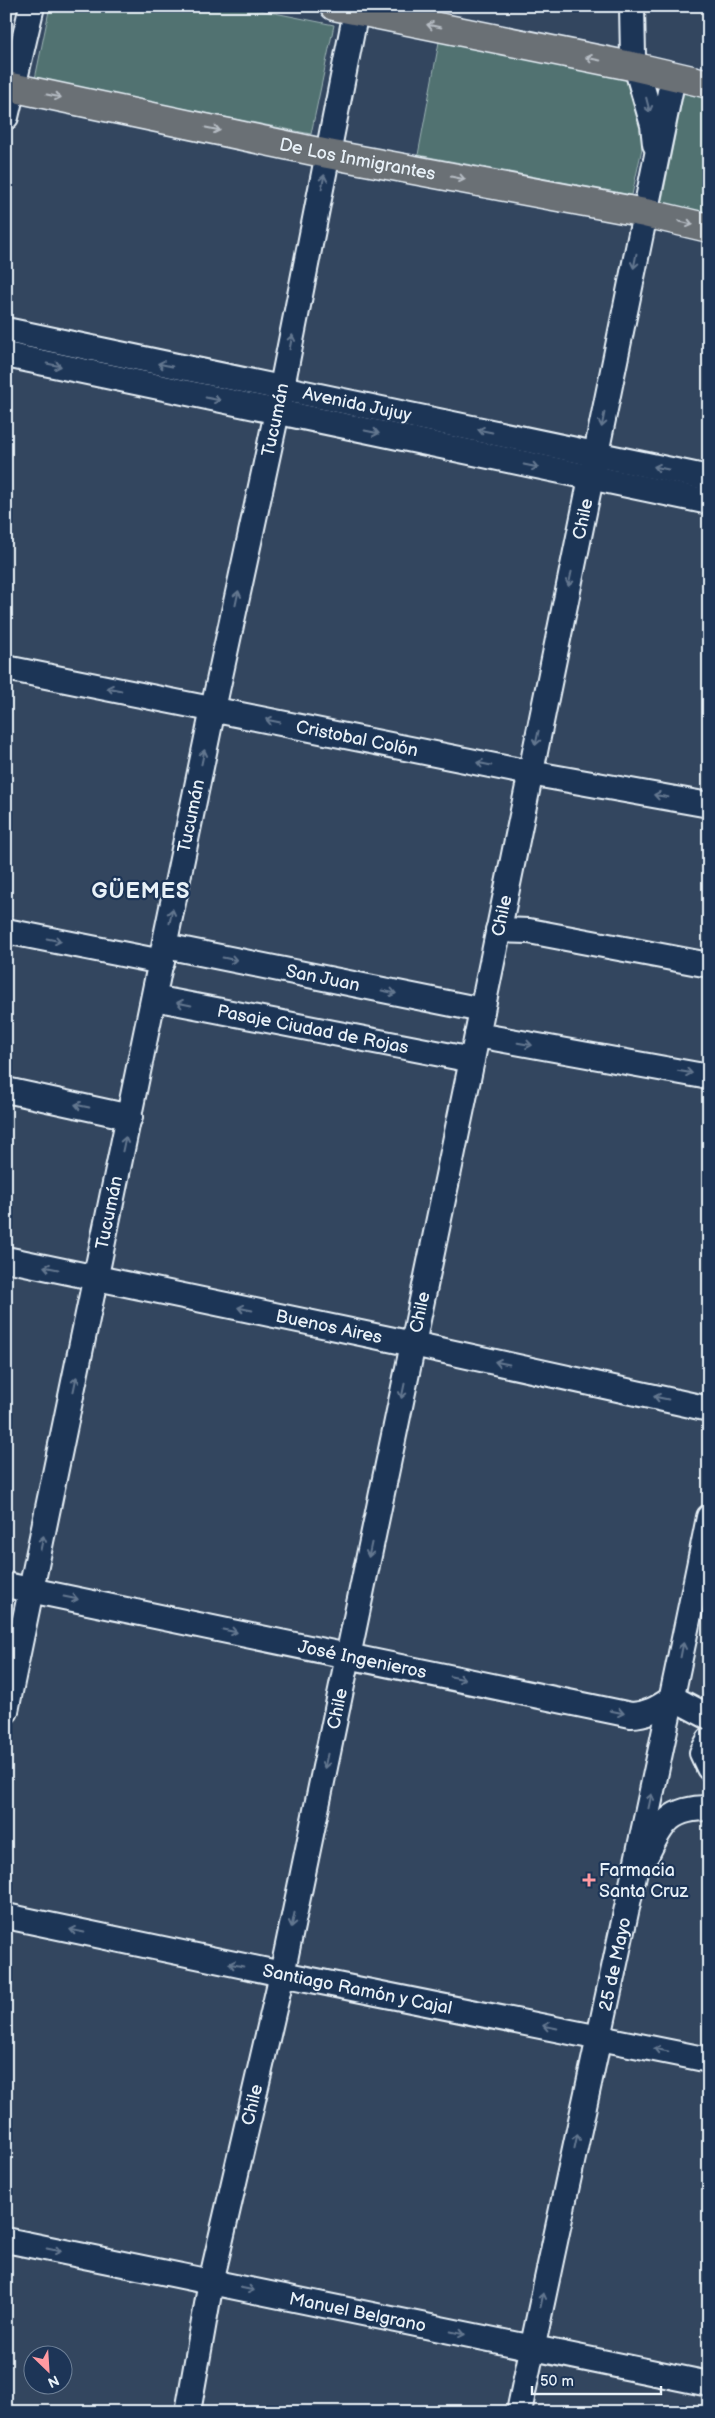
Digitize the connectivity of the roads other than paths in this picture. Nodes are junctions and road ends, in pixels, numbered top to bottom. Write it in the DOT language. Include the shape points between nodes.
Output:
graph roads {
  1 [pos="32,6"];
  2 [pos="632,6"];
  3 [pos="345,8"];
  4 [pos="636,67"];
  5 [pos="673,77"];
  6 [pos="709,84"];
  7 [pos="9,87"];
  8 [pos="6,117"];
  9 [pos="328,154"];
  10 [pos="657,158"];
  11 [pos="645,213"];
  12 [pos="709,228"];
  13 [pos="6,330"];
  14 [pos="6,355"];
  15 [pos="279,401"];
  16 [pos="596,454"];
  17 [pos="591,478"];
  18 [pos="709,478"];
  19 [pos="709,502"];
  20 [pos="6,668"];
  21 [pos="213,709"];
  22 [pos="530,773"];
  23 [pos="709,805"];
  24 [pos="498,930"];
  25 [pos="6,931"];
  26 [pos="163,954"];
  27 [pos="709,965"];
  28 [pos="154,998"];
  29 [pos="482,1010"];
  30 [pos="477,1035"];
  31 [pos="472,1060"];
  32 [pos="709,1077"];
  33 [pos="6,1090"];
  34 [pos="130,1116"];
  35 [pos="6,1259"];
  36 [pos="96,1277"];
  37 [pos="413,1344"];
  38 [pos="709,1409"];
  39 [pos="709,1517"];
  40 [pos="6,1585"];
  41 [pos="32,1590"];
  42 [pos="348,1655"];
  43 [pos="672,1698"];
  44 [pos="6,1711"];
  45 [pos="709,1717"];
  46 [pos="709,1740"];
  47 [pos="709,1768"];
  48 [pos="709,1808"];
  49 [pos="633,1884"];
  50 [pos="6,1916"];
  51 [pos="282,1974"];
  52 [pos="598,2036"];
  53 [pos="709,2060"];
  54 [pos="6,2240"];
  55 [pos="211,2282"];
  56 [pos="532,2348"];
  57 [pos="709,2384"];
  58 [pos="188,2412"];
  59 [pos="519,2412"];
  1 -- 7 [label="street"];
  2 -- 4 [label="street" via="632,46"];
  4 -- 3 [label="main road, one-way"];
  3 -- 9 [label="street, Tucumán"];
  4 -- 5 [label="main road"];
  4 -- 10 [label="street, one-way" via="652,125"];
  5 -- 6 [label="main road"];
  5 -- 10 [label="street, Chile"];
  7 -- 8 [label="street"];
  7 -- 9 [label="main road, De Los Inmigrantes, one-way"];
  9 -- 11 [label="main road, De Los Inmigrantes, one-way"];
  15 -- 9 [label="street, Tucumán, one-way"];
  10 -- 11 [label="street, Chile"];
  11 -- 12 [label="main road, De Los Inmigrantes, one-way"];
  11 -- 16 [label="street, Chile, one-way"];
  15 -- 13 [label="street, Avenida Jujuy, one-way"];
  14 -- 15 [label="street, Avenida Jujuy, one-way"];
  16 -- 15 [label="street, Avenida Jujuy, one-way"];
  15 -- 17 [label="street, Avenida Jujuy, one-way"];
  21 -- 15 [label="street, Tucumán, one-way"];
  16 -- 17 [label="street, Chile"];
  18 -- 16 [label="street, Avenida Jujuy, one-way"];
  17 -- 19 [label="street, Avenida Jujuy"];
  17 -- 22 [label="street, Chile, one-way"];
  21 -- 20 [label="street, Cristobal Colón, one-way"];
  22 -- 21 [label="street, Cristobal Colón, one-way"];
  26 -- 21 [label="street, Tucumán, one-way"];
  23 -- 22 [label="street, Cristobal Colón, one-way"];
  22 -- 24 [label="street, Chile"];
  24 -- 27 [label="street" via="529,931"];
  24 -- 29 [label="street, Chile"];
  25 -- 26 [label="street, San Juan, one-way"];
  26 -- 28 [label="street, Tucumán"];
  26 -- 29 [label="street, San Juan, one-way"];
  31 -- 28 [label="street, Pasaje Ciudad de Rojas, one-way"];
  28 -- 34 [label="street, Tucumán"];
  29 -- 30 [label="street, Chile"];
  30 -- 31 [label="street, Chile"];
  30 -- 32 [label="street, one-way"];
  31 -- 37 [label="street, Chile"];
  34 -- 33 [label="street, one-way"];
  36 -- 34 [label="street, Tucumán, one-way"];
  36 -- 35 [label="street, Buenos Aires, one-way"];
  37 -- 36 [label="street, Buenos Aires, one-way"];
  41 -- 36 [label="street, Tucumán, one-way"];
  38 -- 37 [label="street, Buenos Aires, one-way"];
  37 -- 42 [label="street, Chile, one-way"];
  43 -- 39 [label="street, 25 de Mayo, one-way"];
  40 -- 41 [label="street, José Ingenieros"];
  41 -- 42 [label="street, José Ingenieros, one-way"];
  41 -- 44 [label="street, Tucumán"];
  42 -- 43 [label="street, José Ingenieros, one-way" via="631,1715 642,1715"];
  42 -- 51 [label="street, Chile, one-way"];
  43 -- 45 [label="street"];
  49 -- 43 [label="street, 25 de Mayo, one-way"];
  46 -- 47 [label="street" via="702,1753"];
  48 -- 49 [label="street" via="686,1809 671,1816 659,1828"];
  49 -- 52 [label="street, 25 de Mayo"];
  51 -- 50 [label="street, Santiago Ramón y Cajal, one-way"];
  52 -- 51 [label="street, Santiago Ramón y Cajal, one-way"];
  51 -- 55 [label="street, Chile"];
  53 -- 52 [label="street, Santiago Ramón y Cajal, one-way"];
  56 -- 52 [label="street, 25 de Mayo, one-way"];
  54 -- 55 [label="street, Manuel Belgrano, one-way"];
  55 -- 56 [label="street, Manuel Belgrano, one-way"];
  55 -- 58 [label="street, Chile"];
  56 -- 57 [label="street, Manuel Belgrano"];
  56 -- 59 [label="street, 25 de Mayo"];
}
